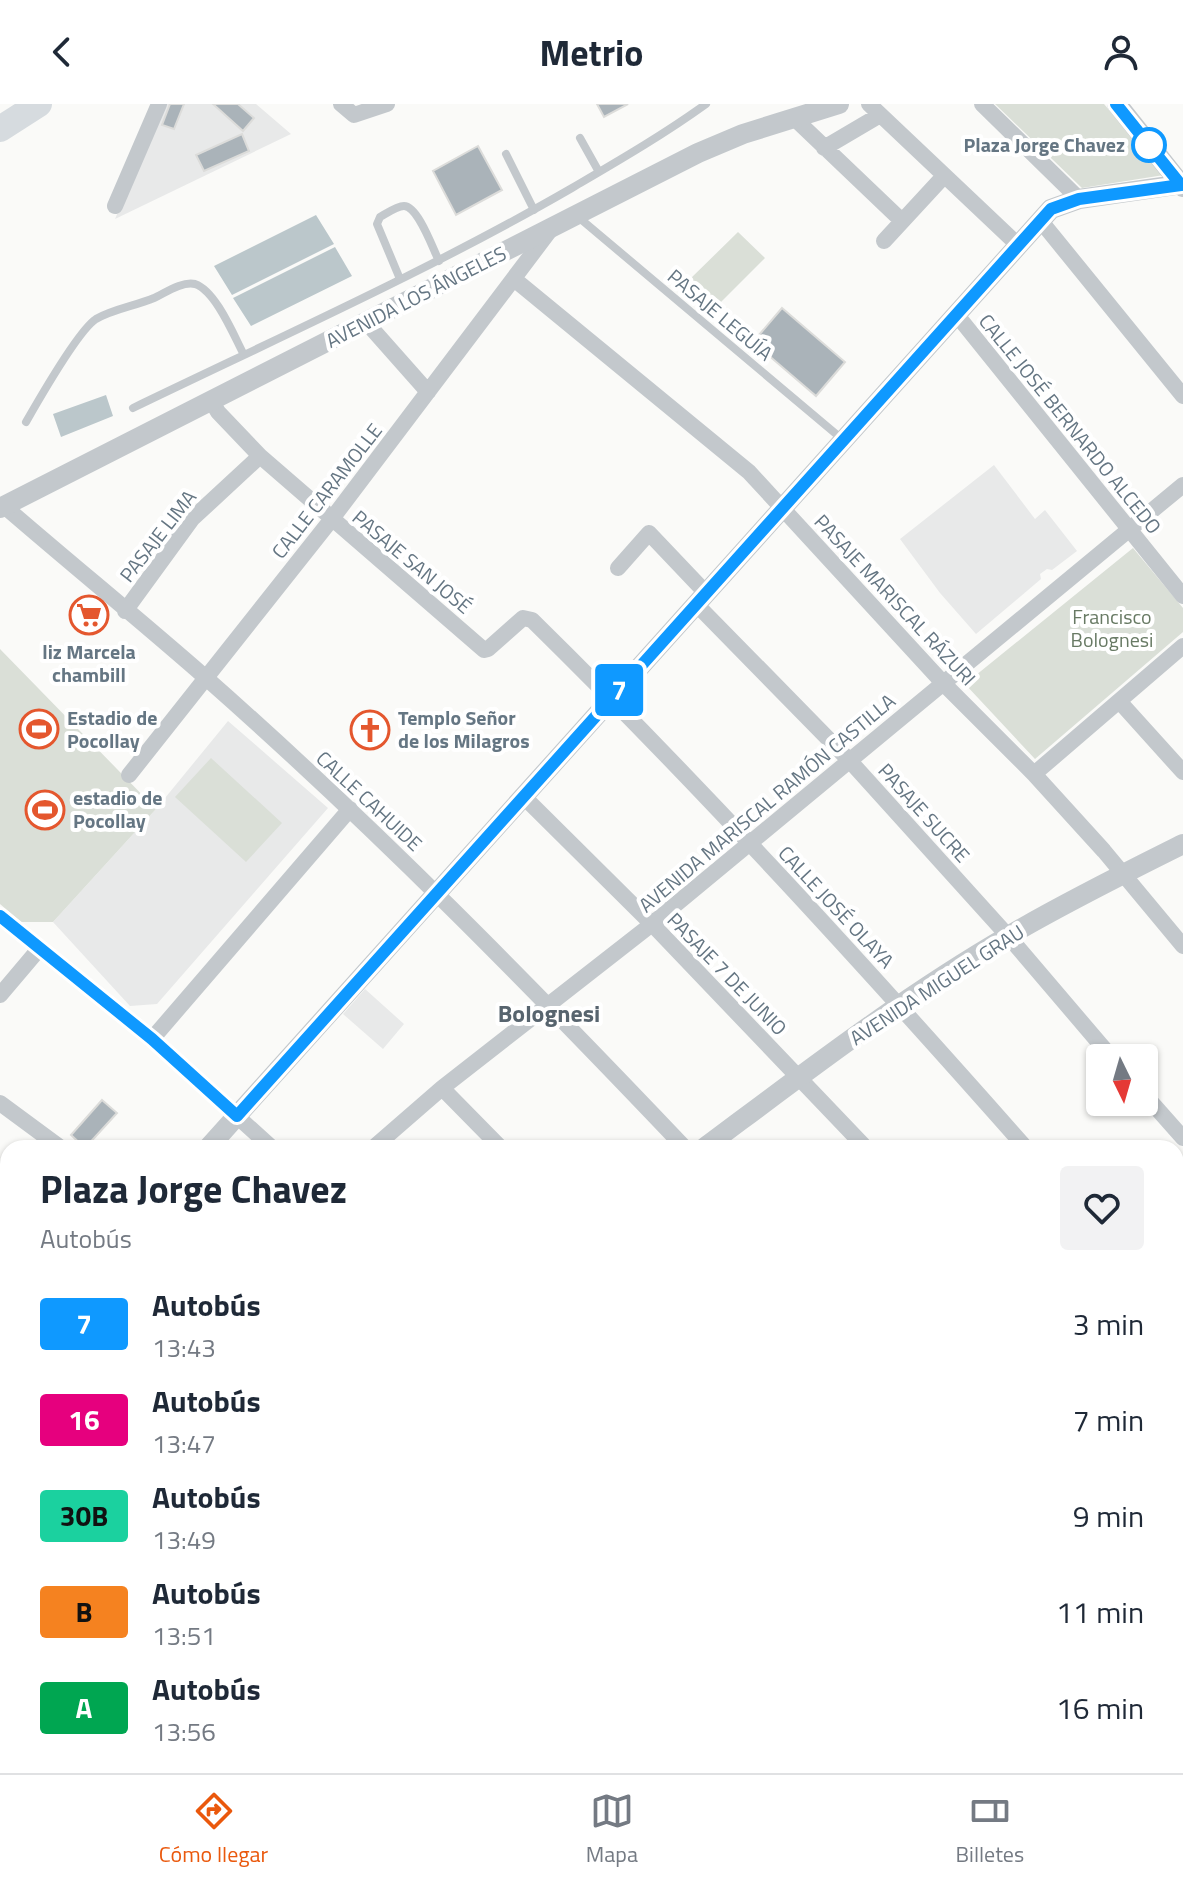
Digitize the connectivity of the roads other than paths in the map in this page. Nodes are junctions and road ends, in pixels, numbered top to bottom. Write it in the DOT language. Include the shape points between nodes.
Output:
graph roads {
  1 [pos="39,104"];
  2 [pos="159,104"];
  3 [pos="341,104"];
  4 [pos="387,104"];
  5 [pos="706,104"];
  6 [pos="839,104"];
  7 [pos="982,104"];
  8 [pos="1117,104"];
  9 [pos="875,109"];
  10 [pos="793,117"];
  11 [pos="0,129"];
  12 [pos="580,138"];
  13 [pos="824,148"];
  14 [pos="506,154"];
  15 [pos="599,172"];
  16 [pos="944,176"];
  17 [pos="1182,185"];
  18 [pos="1079,199"];
  19 [pos="115,206"];
  20 [pos="534,210"];
  21 [pos="577,215"];
  22 [pos="1040,220"];
  23 [pos="902,221"];
  24 [pos="551,229"];
  25 [pos="884,241"];
  26 [pos="1018,245"];
  27 [pos="439,261"];
  28 [pos="400,279"];
  29 [pos="514,279"];
  30 [pos="956,314"];
  31 [pos="366,322"];
  32 [pos="244,355"];
  33 [pos="428,392"];
  34 [pos="1183,396"];
  35 [pos="211,400"];
  36 [pos="133,408"];
  37 [pos="26,422"];
  38 [pos="843,440"];
  39 [pos="260,456"];
  40 [pos="1183,485"];
  41 [pos="2,507"];
  42 [pos="783,507"];
  43 [pos="331,520"];
  44 [pos="1129,529"];
  45 [pos="618,568"];
  46 [pos="1183,596"];
  47 [pos="701,598"];
  48 [pos="125,611"];
  49 [pos="1183,646"];
  50 [pos="488,649"];
  51 [pos="205,677"];
  52 [pos="944,684"];
  53 [pos="611,698"];
  54 [pos="1119,701"];
  55 [pos="849,760"];
  56 [pos="1183,772"];
  57 [pos="1034,774"];
  58 [pos="129,775"];
  59 [pos="523,796"];
  60 [pos="350,809"];
  61 [pos="749,842"];
  62 [pos="1183,844"];
  63 [pos="1123,874"];
  64 [pos="437,893"];
  65 [pos="0,916"];
  66 [pos="652,924"];
  67 [pos="1008,936"];
  68 [pos="1183,946"];
  69 [pos="39,949"];
  70 [pos="0,995"];
  71 [pos="550,1006"];
  72 [pos="900,1006"];
  73 [pos="152,1039"];
  74 [pos="1100,1044"];
  75 [pos="799,1077"];
  76 [pos="442,1088"];
  77 [pos="0,1103"];
  78 [pos="1158,1110"];
  79 [pos="237,1116"];
  80 [pos="1183,1138"];
  81 [pos="50,1140"];
  82 [pos="215,1140"];
  83 [pos="263,1140"];
  84 [pos="382,1140"];
  85 [pos="493,1140"];
  86 [pos="677,1140"];
  87 [pos="715,1140"];
  88 [pos="858,1140"];
  89 [pos="1019,1140"];
  1 -- 11 [label="main road"];
  2 -- 19 [label="street"];
  3 -- 4 [label="street" via="354,115"];
  5 -- 15 [label="lane"];
  6 -- 10 [label="street, AVENIDA LOS ÁNGELES"];
  7 -- 18 [label="street"];
  8 -- 17 [label="street"];
  9 -- 13 [label="street"];
  9 -- 16 [label="street"];
  10 -- 13 [label="street"];
  10 -- 21 [label="street, AVENIDA LOS ÁNGELES" via="698,153"];
  12 -- 15 [label="lane"];
  13 -- 23 [label="street"];
  14 -- 20 [label="lane"];
  15 -- 20 [label="lane"];
  16 -- 23 [label="street"];
  16 -- 26 [label="street"];
  17 -- 18 [label="street"];
  18 -- 22 [label="street" via="1058,205"];
  20 -- 27 [label="lane"];
  21 -- 24 [label="street, AVENIDA LOS ÁNGELES"];
  21 -- 38 [label="lane, PASAJE LEGUÍA"];
  22 -- 26 [label="street"];
  22 -- 34 [label="street"];
  23 -- 25 [label="street"];
  24 -- 29 [label="street, CALLE CARAMOLLE"];
  24 -- 31 [label="street, AVENIDA LOS ÁNGELES"];
  26 -- 30 [label="street"];
  27 -- 28 [label="lane"];
  27 -- 28 [label="lane" via="416,213 402,205 377,224"];
  28 -- 32 [label="lane"];
  29 -- 33 [label="street, CALLE CARAMOLLE"];
  29 -- 42 [label="street, PASAJE MARISCAL RÁZURI" via="749,472"];
  30 -- 38 [label="street"];
  30 -- 44 [label="street, CALLE JOSÉ BERNARDO ALCEDO"];
  31 -- 33 [label="street"];
  31 -- 35 [label="street, AVENIDA LOS ÁNGELES"];
  32 -- 36 [label="lane"];
  32 -- 37 [label="lane" via="208,293 184,284 111,312 85,328"];
  33 -- 43 [label="street, CALLE CARAMOLLE"];
  35 -- 39 [label="street, PASAJE SAN JOSÉ"];
  35 -- 41 [label="street, AVENIDA LOS ÁNGELES"];
  38 -- 42 [label="street"];
  39 -- 43 [label="street, PASAJE SAN JOSÉ"];
  39 -- 48 [label="street, PASAJE LIMA" via="192,519"];
  40 -- 44 [label="street, AVENIDA MARISCAL RAMÓN CASTILLA"];
  41 -- 48 [label="street, CALLE CAHUIDE"];
  42 -- 47 [label="street"];
  42 -- 52 [label="street, PASAJE MARISCAL RÁZURI"];
  43 -- 50 [label="street, PASAJE SAN JOSÉ"];
  43 -- 51 [label="street, CALLE CARAMOLLE"];
  44 -- 46 [label="street, CALLE JOSÉ BERNARDO ALCEDO"];
  44 -- 52 [label="street, AVENIDA MARISCAL RAMÓN CASTILLA"];
  45 -- 47 [label="street, PASAJE SUCRE" via="649,533"];
  47 -- 53 [label="street"];
  47 -- 55 [label="street, PASAJE SUCRE"];
  48 -- 51 [label="street, CALLE CAHUIDE"];
  49 -- 54 [label="street"];
  50 -- 53 [label="street, CALLE JOSÉ OLAYA" via="516,621 532,620"];
  51 -- 58 [label="street, CALLE CARAMOLLE"];
  51 -- 60 [label="street, CALLE CAHUIDE"];
  52 -- 55 [label="street, AVENIDA MARISCAL RAMÓN CASTILLA"];
  52 -- 57 [label="street, PASAJE MARISCAL RÁZURI"];
  53 -- 59 [label="street"];
  53 -- 61 [label="street, CALLE JOSÉ OLAYA"];
  54 -- 56 [label="street"];
  54 -- 57 [label="street"];
  55 -- 61 [label="street, AVENIDA MARISCAL RAMÓN CASTILLA"];
  55 -- 67 [label="street, PASAJE SUCRE"];
  57 -- 63 [label="street, PASAJE MARISCAL RÁZURI"];
  59 -- 64 [label="street"];
  59 -- 66 [label="street, PASAJE 7 DE JUNIO"];
  60 -- 64 [label="street, CALLE CAHUIDE"];
  60 -- 73 [label="street"];
  61 -- 66 [label="street, AVENIDA MARISCAL RAMÓN CASTILLA"];
  61 -- 72 [label="street, CALLE JOSÉ OLAYA"];
  62 -- 63 [label="street, AVENIDA MIGUEL GRAU"];
  63 -- 67 [label="street, AVENIDA MIGUEL GRAU"];
  63 -- 68 [label="street, PASAJE MARISCAL RÁZURI"];
  64 -- 71 [label="street, CALLE CAHUIDE"];
  64 -- 79 [label="street"];
  65 -- 69 [label="street"];
  66 -- 71 [label="street, AVENIDA MARISCAL RAMÓN CASTILLA"];
  66 -- 75 [label="street, PASAJE 7 DE JUNIO"];
  67 -- 72 [label="street, AVENIDA MIGUEL GRAU"];
  67 -- 74 [label="street, PASAJE SUCRE"];
  69 -- 70 [label="street"];
  69 -- 73 [label="street"];
  71 -- 76 [label="street, AVENIDA MARISCAL RAMÓN CASTILLA"];
  71 -- 86 [label="street, CALLE CAHUIDE"];
  72 -- 75 [label="street, AVENIDA MIGUEL GRAU"];
  72 -- 89 [label="street, CALLE JOSÉ OLAYA"];
  73 -- 79 [label="street"];
  75 -- 87 [label="street, AVENIDA MIGUEL GRAU"];
  75 -- 88 [label="street, PASAJE 7 DE JUNIO"];
  76 -- 84 [label="street, AVENIDA MARISCAL RAMÓN CASTILLA"];
  76 -- 85 [label="street"];
  77 -- 81 [label="street"];
  78 -- 80 [label="street"];
  79 -- 82 [label="street"];
  79 -- 83 [label="street"];
}
